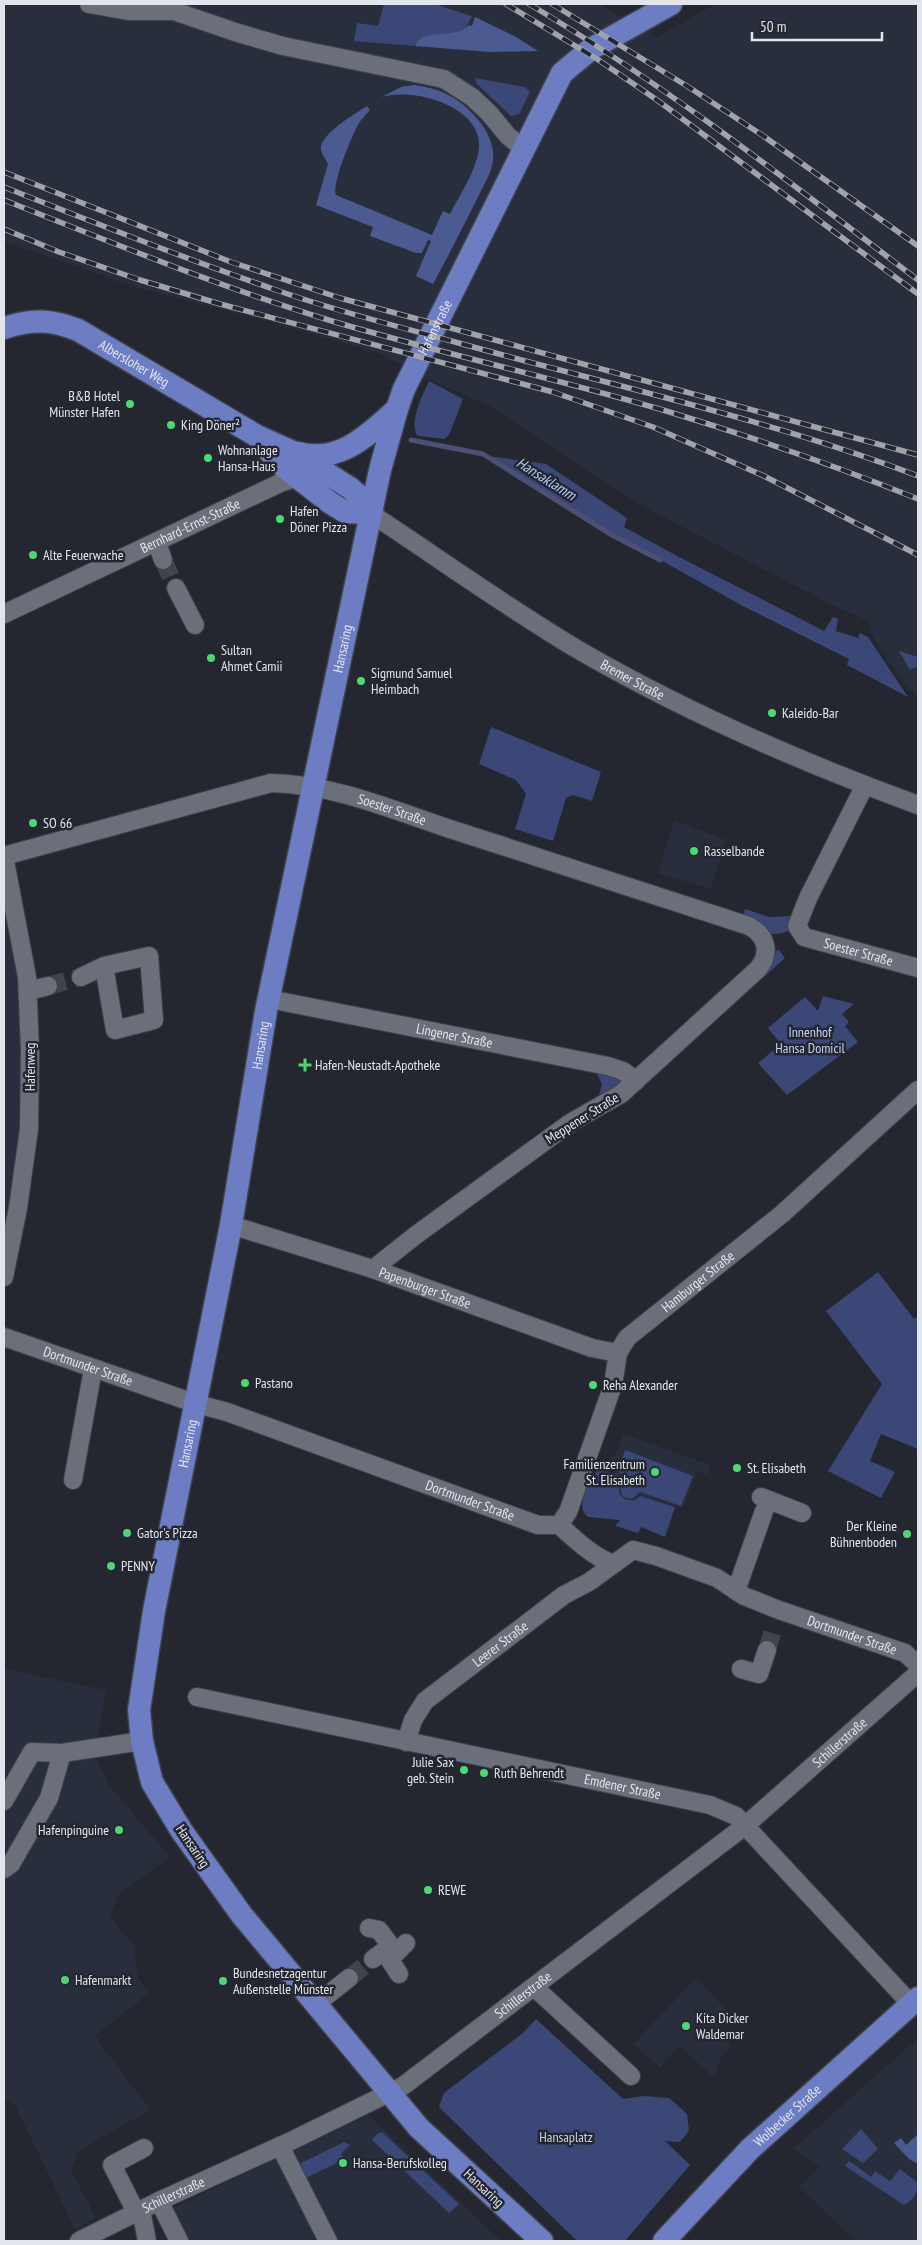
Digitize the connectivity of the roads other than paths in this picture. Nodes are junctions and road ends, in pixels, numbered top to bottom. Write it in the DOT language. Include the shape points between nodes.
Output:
graph roads {
  1 [pos="89,4"];
  2 [pos="671,4"];
  3 [pos="169,7"];
  4 [pos="524,149"];
  5 [pos="4,328"];
  6 [pos="396,409"];
  7 [pos="257,436"];
  8 [pos="296,452"];
  9 [pos="298,477"];
  10 [pos="370,513"];
  11 [pos="157,543"];
  12 [pos="163,560"];
  13 [pos="176,588"];
  14 [pos="4,614"];
  15 [pos="195,624"];
  16 [pos="865,785"];
  17 [pos="314,787"];
  18 [pos="918,805"];
  19 [pos="4,856"];
  20 [pos="766,944"];
  21 [pos="104,966"];
  22 [pos="918,968"];
  23 [pos="81,977"];
  24 [pos="48,986"];
  25 [pos="28,991"];
  26 [pos="269,1000"];
  27 [pos="636,1081"];
  28 [pos="916,1093"];
  29 [pos="232,1225"];
  30 [pos="373,1269"];
  31 [pos="4,1277"];
  32 [pos="4,1337"];
  33 [pos="618,1353"];
  34 [pos="93,1370"];
  35 [pos="197,1404"];
  36 [pos="73,1480"];
  37 [pos="802,1513"];
  38 [pos="559,1525"];
  39 [pos="613,1564"];
  40 [pos="736,1591"];
  41 [pos="767,1650"];
  42 [pos="918,1665"];
  43 [pos="741,1669"];
  44 [pos="918,1673"];
  45 [pos="197,1696"];
  46 [pos="142,1741"];
  47 [pos="406,1742"];
  48 [pos="62,1754"];
  49 [pos="4,1801"];
  50 [pos="746,1825"];
  51 [pos="4,1870"];
  52 [pos="369,1928"];
  53 [pos="406,1943"];
  54 [pos="373,1959"];
  55 [pos="399,1974"];
  56 [pos="348,1978"];
  57 [pos="534,1987"];
  58 [pos="914,2001"];
  59 [pos="315,2005"];
  60 [pos="631,2076"];
  61 [pos="389,2093"];
  62 [pos="280,2146"];
  63 [pos="144,2148"];
  64 [pos="159,2201"];
  65 [pos="139,2211"];
  66 [pos="80,2241"];
  67 [pos="147,2241"];
  68 [pos="178,2241"];
  69 [pos="328,2241"];
  70 [pos="542,2241"];
  71 [pos="664,2241"];
  1 -- 3 [label="street" via="128,10"];
  2 -- 4 [label="main road, Hafenstraße" via="591,49 571,64 557,81"];
  3 -- 4 [label="street" via="269,42 444,79 476,100"];
  4 -- 6 [label="main road, Hafenstraße"];
  5 -- 7 [label="main road, Albersloher Weg" via="27,321 46,321 72,328"];
  6 -- 8 [label="main road" via="368,435 339,451 313,457"];
  6 -- 10 [label="main road, Hafenstraße"];
  7 -- 8 [label="main road, Albersloher Weg"];
  7 -- 9 [label="main road, Albersloher Weg" via="278,462"];
  8 -- 10 [label="main road, Albersloher Weg" via="350,488"];
  9 -- 10 [label="main road, Albersloher Weg" via="341,510"];
  9 -- 11 [label="street, Bernhard-Ernst-Straße"];
  10 -- 16 [label="street, Bremer Straße" via="583,652 704,716"];
  10 -- 17 [label="main road, Hansaring"];
  11 -- 12 [label="street"];
  11 -- 14 [label="street, Bernhard-Ernst-Straße"];
  13 -- 15 [label="street"];
  16 -- 18 [label="street, Bremer Straße"];
  16 -- 22 [label="street, Soester Straße" via="808,898 797,926 799,933 809,939"];
  17 -- 19 [label="street, Soester Straße" via="271,782"];
  17 -- 20 [label="street, Soester Straße" via="370,802 749,926 762,936"];
  17 -- 26 [label="main road, Hansaring"];
  19 -- 25 [label="street, Hafenweg"];
  20 -- 27 [label="street, Meppener Straße" via="766,954 758,969"];
  21 -- 23 [label="street"];
  24 -- 25 [label="street"];
  25 -- 31 [label="street, Hafenweg" via="29,1129"];
  26 -- 27 [label="street, Lingener Straße" via="608,1066 623,1071"];
  26 -- 29 [label="main road, Hansaring"];
  27 -- 30 [label="street, Meppener Straße" via="621,1094 570,1123"];
  28 -- 33 [label="street, Hamburger Straße" via="782,1214 626,1338"];
  29 -- 30 [label="street, Papenburger Straße"];
  29 -- 35 [label="main road, Hansaring"];
  30 -- 33 [label="street, Papenburger Straße" via="592,1348"];
  32 -- 34 [label="street, Dortmunder Straße"];
  33 -- 38 [label="street, Hamburger Straße" via="613,1385 568,1512"];
  34 -- 35 [label="street, Dortmunder Straße"];
  34 -- 36 [label="street"];
  35 -- 38 [label="street, Dortmunder Straße" via="538,1525"];
  35 -- 46 [label="main road, Hansaring" via="143,1676 139,1710"];
  37 -- 40 [label="street" via="763,1504"];
  38 -- 39 [label="street" via="601,1559"];
  39 -- 40 [label="street, Dortmunder Straße" via="633,1550 639,1550 717,1578"];
  39 -- 47 [label="street, Leerer Straße" via="564,1595 426,1701 413,1720"];
  40 -- 42 [label="street, Dortmunder Straße" via="777,1617 905,1653"];
  41 -- 43 [label="street" via="759,1674"];
  44 -- 50 [label="street, Schillerstraße"];
  45 -- 47 [label="street, Emdener Straße"];
  46 -- 48 [label="street"];
  46 -- 59 [label="main road, Hansaring" via="152,1782 177,1824 241,1914"];
  47 -- 50 [label="street, Emdener Straße" via="710,1805 736,1816"];
  48 -- 49 [label="street" via="32,1752"];
  48 -- 51 [label="street" via="49,1798 11,1864"];
  50 -- 57 [label="street, Schillerstraße"];
  50 -- 58 [label="street, Emdener Straße"];
  52 -- 53 [label="street" via="379,1930 396,1952"];
  54 -- 55 [label="street" via="384,1951"];
  56 -- 59 [label="street"];
  57 -- 60 [label="street"];
  57 -- 61 [label="street, Schillerstraße" via="403,2086"];
  58 -- 71 [label="main road, Wolbecker Straße" via="750,2149"];
  59 -- 61 [label="main road, Hansaring"];
  61 -- 62 [label="street, Schillerstraße"];
  61 -- 70 [label="main road, Hansaring" via="419,2128"];
  62 -- 64 [label="street, Schillerstraße"];
  62 -- 69 [label="street"];
  63 -- 65 [label="street" via="112,2166"];
  64 -- 65 [label="street, Schillerstraße"];
  64 -- 68 [label="street"];
  65 -- 66 [label="street, Schillerstraße"];
  65 -- 67 [label="street"];
}
